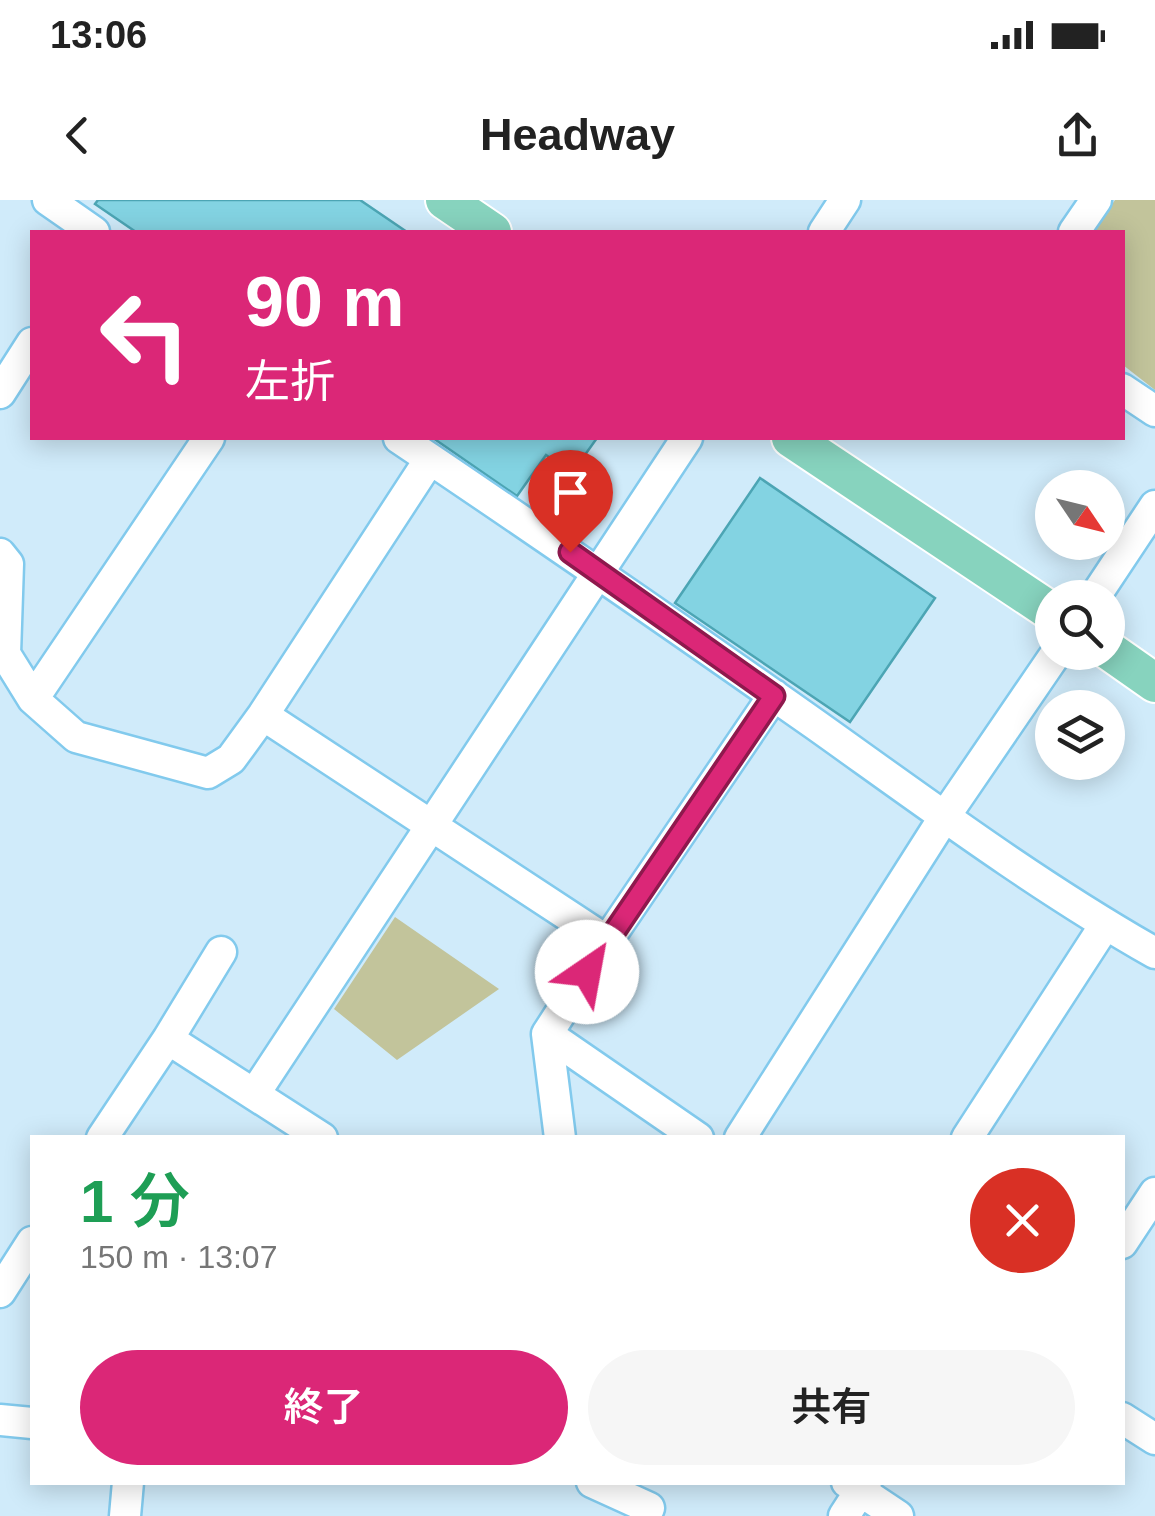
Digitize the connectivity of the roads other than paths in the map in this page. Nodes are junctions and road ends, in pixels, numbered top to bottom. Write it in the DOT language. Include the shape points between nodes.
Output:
graph roads {
  1 [pos="48,200"];
  2 [pos="445,200"];
  3 [pos="845,200"];
  4 [pos="1096,200"];
  5 [pos="91,230"];
  6 [pos="489,230"];
  7 [pos="825,230"];
  8 [pos="1075,230"];
  9 [pos="30,346"];
  10 [pos="1125,391"];
  11 [pos="0,393"];
  12 [pos="1155,411"];
  13 [pos="207,440"];
  14 [pos="402,440"];
  15 [pos="686,440"];
  16 [pos="793,440"];
  17 [pos="430,458"];
  18 [pos="1155,506"];
  19 [pos="0,554"];
  20 [pos="598,570"];
  21 [pos="1106,580"];
  22 [pos="1035,601"];
  23 [pos="1125,662"];
  24 [pos="1045,670"];
  25 [pos="1155,683"];
  26 [pos="774,696"];
  27 [pos="34,700"];
  28 [pos="263,715"];
  29 [pos="944,816"];
  30 [pos="428,826"];
  31 [pos="1105,924"];
  32 [pos="607,942"];
  33 [pos="221,952"];
  34 [pos="1155,954"];
  35 [pos="548,1034"];
  36 [pos="168,1038"];
  37 [pos="255,1093"];
  38 [pos="104,1135"];
  39 [pos="313,1135"];
  40 [pos="560,1135"];
  41 [pos="694,1135"];
  42 [pos="742,1135"];
  43 [pos="969,1135"];
  44 [pos="1155,1193"];
  45 [pos="1125,1238"];
  46 [pos="30,1245"];
  47 [pos="0,1292"];
  48 [pos="0,1420"];
  49 [pos="1125,1420"];
  50 [pos="30,1423"];
  51 [pos="1155,1439"];
  52 [pos="128,1485"];
  53 [pos="600,1485"];
  54 [pos="854,1493"];
  55 [pos="647,1502"];
  56 [pos="125,1516"];
  57 [pos="898,1516"];
  1 -- 5 [label="street"];
  2 -- 6 [label="main road"];
  3 -- 7 [label="street"];
  4 -- 8 [label="street"];
  9 -- 11 [label="street"];
  10 -- 12 [label="street"];
  13 -- 27 [label="street"];
  14 -- 17 [label="street"];
  15 -- 20 [label="street"];
  16 -- 22 [label="main road"];
  17 -- 20 [label="street"];
  17 -- 28 [label="street"];
  18 -- 21 [label="street"];
  19 -- 27 [label="street" via="8,564 5,654"];
  20 -- 26 [label="street"];
  20 -- 30 [label="street"];
  23 -- 25 [label="main road"];
  24 -- 29 [label="street"];
  26 -- 29 [label="street"];
  26 -- 32 [label="street"];
  27 -- 28 [label="street" via="76,737 208,773 231,759"];
  28 -- 30 [label="street"];
  29 -- 31 [label="street"];
  29 -- 42 [label="street"];
  30 -- 32 [label="street"];
  30 -- 37 [label="street"];
  31 -- 34 [label="street"];
  31 -- 43 [label="street"];
  32 -- 35 [label="street"];
  33 -- 36 [label="street"];
  35 -- 40 [label="street"];
  35 -- 41 [label="street"];
  36 -- 37 [label="street"];
  36 -- 38 [label="street"];
  37 -- 39 [label="street"];
  44 -- 45 [label="street"];
  46 -- 47 [label="street"];
  48 -- 50 [label="street"];
  49 -- 51 [label="street"];
  52 -- 56 [label="street"];
  53 -- 55 [label="street"];
  54 -- 57 [label="street"];
}
